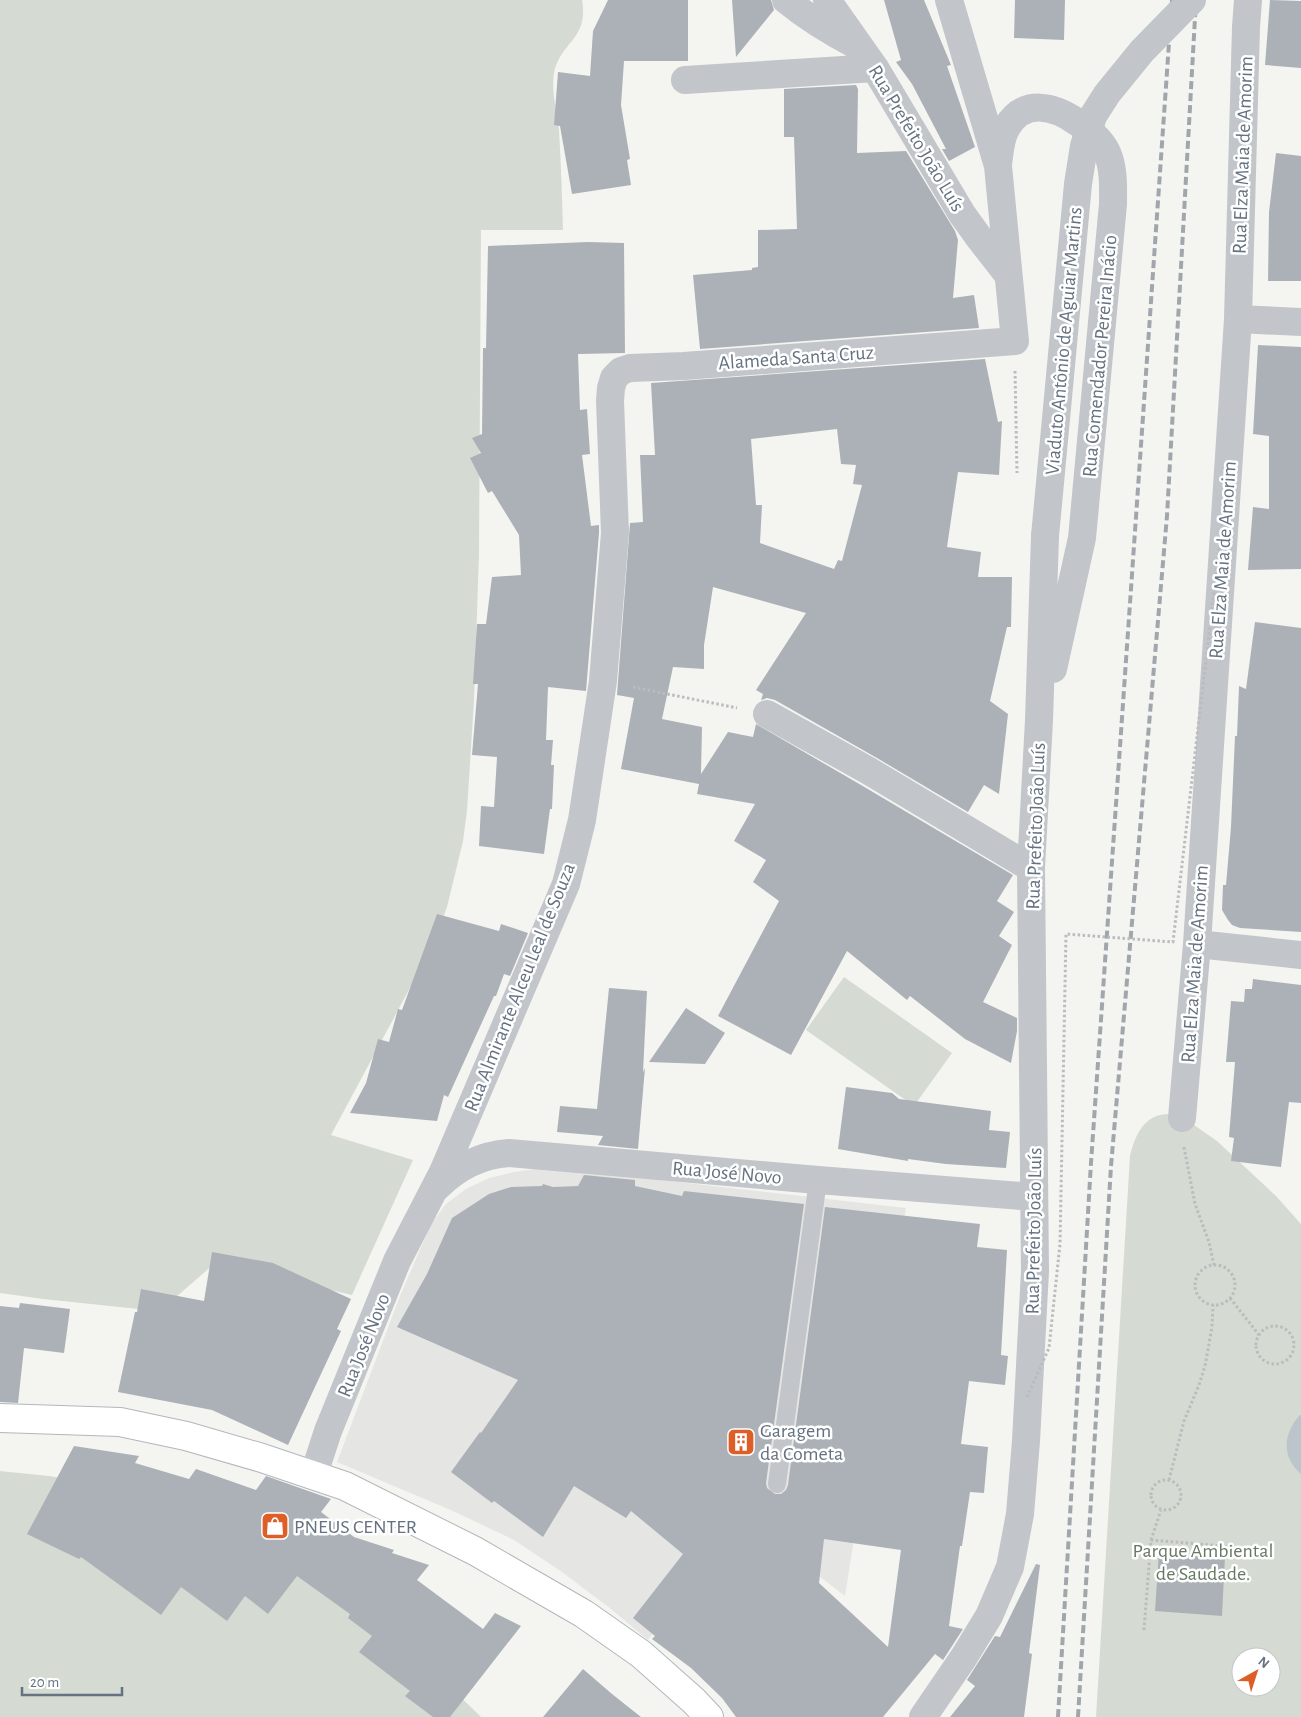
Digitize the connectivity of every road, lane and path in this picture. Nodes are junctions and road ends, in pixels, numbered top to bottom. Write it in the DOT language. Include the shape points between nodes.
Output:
graph roads {
  1 [pos="786,0"];
  2 [pos="827,0"];
  3 [pos="949,0"];
  4 [pos="1192,0"];
  5 [pos="1248,0"];
  6 [pos="867,57"];
  7 [pos="685,80"];
  8 [pos="998,166"];
  9 [pos="1008,275"];
  10 [pos="1238,319"];
  11 [pos="1301,322"];
  12 [pos="611,412"];
  13 [pos="1227,480"];
  14 [pos="603,681"];
  15 [pos="768,714"];
  16 [pos="1039,720"];
  17 [pos="1031,868"];
  18 [pos="1197,944"];
  19 [pos="1301,955"];
  20 [pos="1182,1118"];
  21 [pos="818,1180"];
  22 [pos="437,1182"];
  23 [pos="1034,1197"];
  24 [pos="1214,1265"];
  25 [pos="1230,1298"];
  26 [pos="1213,1305"];
  27 [pos="1259,1335"];
  28 [pos="1027,1397"];
  29 [pos="0,1418"];
  30 [pos="314,1474"];
  31 [pos="1169,1480"];
  32 [pos="777,1484"];
  33 [pos="1161,1510"];
  34 [pos="1151,1540"];
  35 [pos="1235,1547"];
  36 [pos="1144,1630"];
  37 [pos="709,1717"];
  38 [pos="923,1717"];
  1 -- 6 [label="street"];
  2 -- 6 [label="street, Rua Prefeito João Luís"];
  3 -- 8 [label="street"];
  4 -- 16 [label="street, Viaduto Antônio de Aguiar Martins, bridge" via="1142,51 1107,94 1093,116 1084,146 1045,536"];
  5 -- 10 [label="street, Rua Elza Maia de Amorim"];
  6 -- 7 [label="street"];
  6 -- 9 [label="street, Rua Prefeito João Luís" via="962,214"];
  8 -- 9 [label="street"];
  8 -- 16 [label="street, Rua Comendador Pereira Inácio" via="1007,127 1026,110 1038,107 1068,116 1098,139 1108,154 1113,172 1113,204 1082,538"];
  9 -- 12 [label="street, Alameda Santa Cruz" via="1015,341 630,368 614,378 610,394"];
  10 -- 11 [label="street"];
  10 -- 13 [label="street, Rua Elza Maia de Amorim"];
  12 -- 14 [label="street, Rua Almirante Alceu Leal de Souza" via="615,533"];
  13 -- 18 [label="street, Rua Elza Maia de Amorim"];
  13 -- 28 [label="path, bridge" via="1173,942 1066,934 1060,1244 1049,1348"];
  14 -- 15 [label="path"];
  14 -- 22 [label="street, Rua Almirante Alceu Leal de Souza" via="582,820 566,884"];
  15 -- 17 [label="street"];
  16 -- 17 [label="street, Rua Prefeito João Luís"];
  17 -- 23 [label="street, Rua Prefeito João Luís"];
  18 -- 19 [label="street"];
  18 -- 20 [label="street, Rua Elza Maia de Amorim"];
  20 -- 24 [label="path" via="1190,1184"];
  21 -- 22 [label="street, Rua José Novo" via="509,1153 491,1155 467,1164"];
  21 -- 23 [label="street, Rua José Novo"];
  21 -- 32 [label="lane"];
  22 -- 30 [label="street, Rua José Novo" via="383,1294"];
  23 -- 28 [label="street, Rua Prefeito João Luís" via="1035,1271"];
  24 -- 25 [label="path" via="1232,1275 1235,1286"];
  24 -- 26 [label="path" via="1202,1270 1196,1282 1200,1297"];
  25 -- 26 [label="path"];
  25 -- 27 [label="path"];
  26 -- 31 [label="path" via="1205,1366 1184,1420"];
  27 -- 27 [label="path" via="1272,1326 1289,1332 1295,1344 1291,1357 1276,1365 1263,1360 1256,1345"];
  28 -- 38 [label="street, Rua Prefeito João Luís" via="1020,1514 1010,1567 984,1624"];
  29 -- 30 [label="main road" via="120,1422 186,1436"];
  30 -- 37 [label="main road" via="345,1486 475,1551 584,1614 641,1654"];
  31 -- 33 [label="path" via="1159,1481 1151,1493 1153,1503"];
  31 -- 33 [label="path" via="1177,1484 1182,1498 1172,1510"];
  33 -- 34 [label="path"];
  34 -- 35 [label="path"];
  34 -- 36 [label="path"];
}
